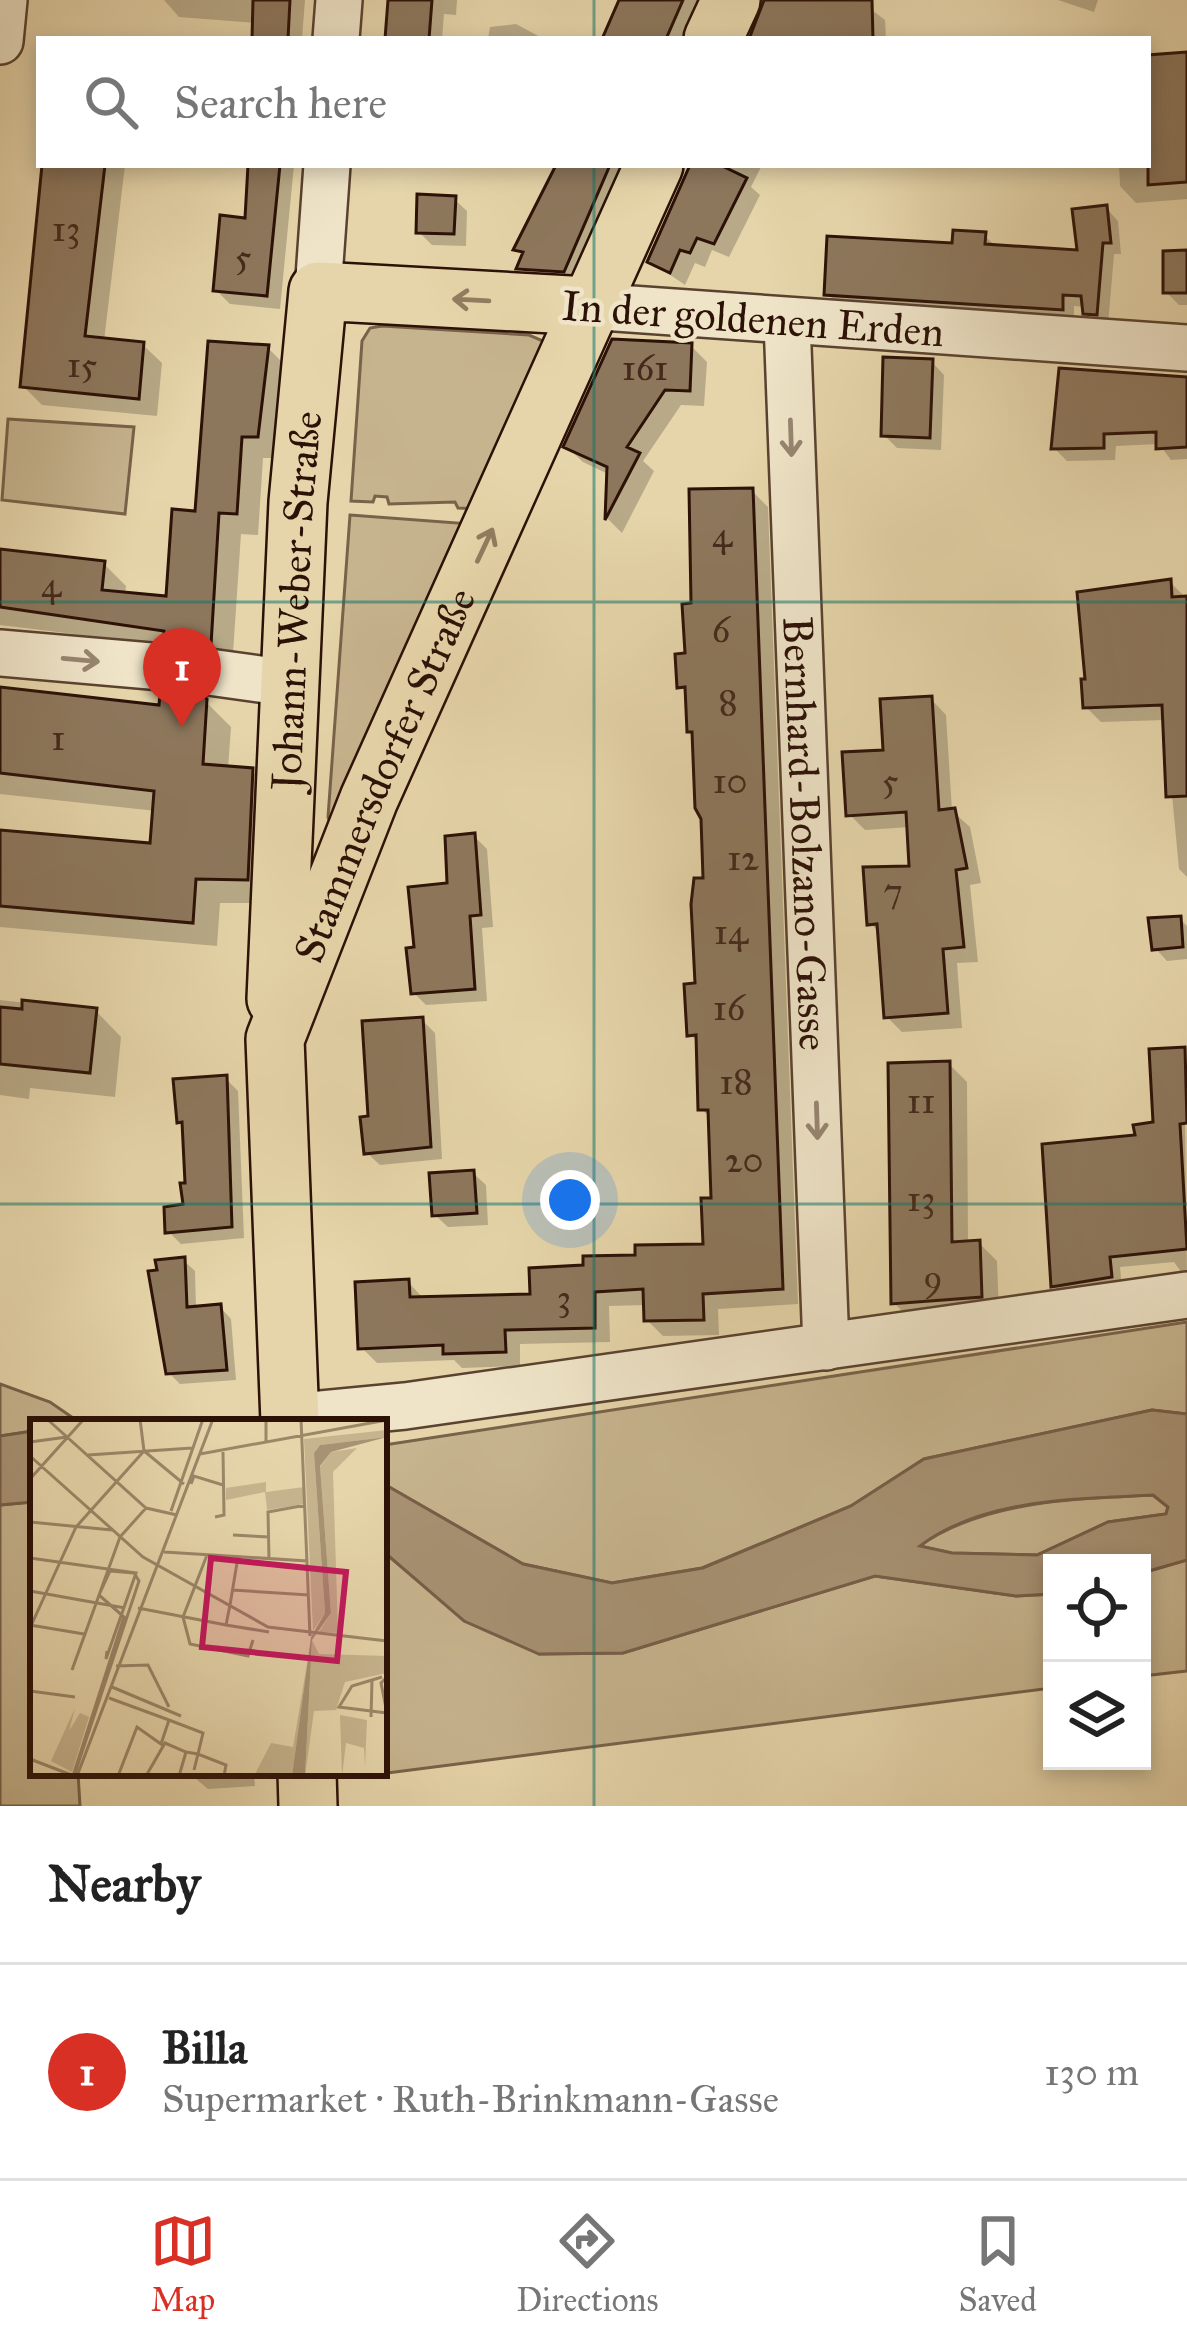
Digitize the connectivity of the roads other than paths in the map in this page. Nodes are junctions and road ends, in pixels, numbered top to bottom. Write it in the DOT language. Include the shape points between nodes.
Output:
graph roads {
  1 [pos="4,0"];
  2 [pos="339,0"];
  3 [pos="731,0"];
  4 [pos="336,36"];
  5 [pos="714,36"];
  6 [pos="0,41"];
  7 [pos="327,168"];
  8 [pos="653,168"];
  9 [pos="318,292"];
  10 [pos="588,306"];
  11 [pos="787,321"];
  12 [pos="1187,348"];
  13 [pos="0,653"];
  14 [pos="162,667"];
  15 [pos="209,672"];
  16 [pos="289,683"];
  17 [pos="275,1039"];
  18 [pos="1187,1294"];
  19 [pos="826,1347"];
  20 [pos="290,1419"];
  21 [pos="297,1419"];
  22 [pos="307,1776"];
  23 [pos="308,1806"];
  1 -- 6 [label="street"];
  2 -- 4 [label="street"];
  3 -- 5 [label="main road"];
  7 -- 9 [label="street, Johann-Weber-Straße"];
  8 -- 10 [label="main road, Stammersdorfer Straße"];
  10 -- 9 [label="main road, In der goldenen Erden, one-way"];
  9 -- 16 [label="main road, Johann-Weber-Straße"];
  10 -- 11 [label="street, In der goldenen Erden"];
  17 -- 10 [label="main road, Stammersdorfer Straße, one-way" via="369,799"];
  11 -- 12 [label="street, In der goldenen Erden"];
  11 -- 19 [label="street, Bernhard-Bolzano-Gasse, one-way"];
  13 -- 14 [label="street, one-way"];
  15 -- 16 [label="street"];
  16 -- 17 [label="main road, Johann-Weber-Straße"];
  17 -- 20 [label="main road, Stammersdorfer Straße"];
  18 -- 19 [label="street"];
  19 -- 21 [label="street"];
  22 -- 23 [label="main road"];
}
